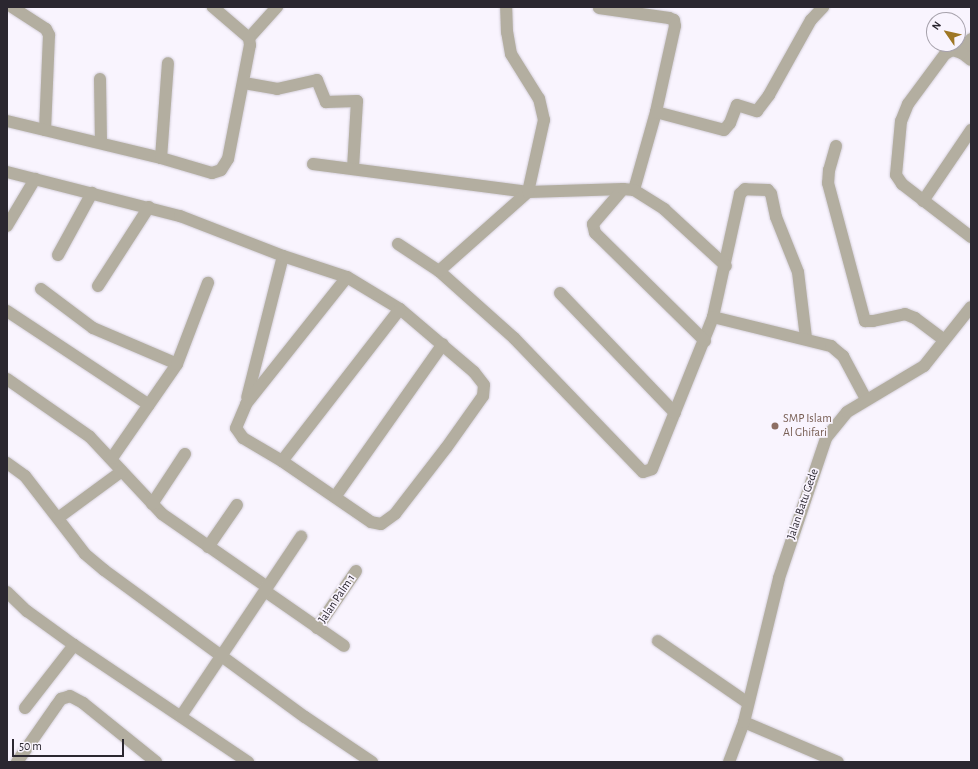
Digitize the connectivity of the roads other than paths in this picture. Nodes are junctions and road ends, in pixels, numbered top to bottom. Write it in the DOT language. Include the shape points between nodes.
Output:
graph roads {
  1 [pos="12,7"];
  2 [pos="213,7"];
  3 [pos="277,7"];
  4 [pos="506,7"];
  5 [pos="823,7"];
  6 [pos="600,8"];
  7 [pos="249,38"];
  8 [pos="971,39"];
  9 [pos="967,57"];
  10 [pos="168,63"];
  11 [pos="100,79"];
  12 [pos="244,83"];
  13 [pos="656,112"];
  14 [pos="7,120"];
  15 [pos="45,130"];
  16 [pos="971,130"];
  17 [pos="101,143"];
  18 [pos="836,146"];
  19 [pos="161,158"];
  20 [pos="313,164"];
  21 [pos="353,169"];
  22 [pos="7,172"];
  23 [pos="35,179"];
  24 [pos="628,189"];
  25 [pos="528,192"];
  26 [pos="92,193"];
  27 [pos="923,201"];
  28 [pos="149,207"];
  29 [pos="7,226"];
  30 [pos="971,237"];
  31 [pos="398,244"];
  32 [pos="58,255"];
  33 [pos="283,256"];
  34 [pos="726,266"];
  35 [pos="439,271"];
  36 [pos="347,277"];
  37 [pos="208,283"];
  38 [pos="98,286"];
  39 [pos="41,289"];
  40 [pos="560,293"];
  41 [pos="971,308"];
  42 [pos="400,309"];
  43 [pos="7,311"];
  44 [pos="713,317"];
  45 [pos="806,338"];
  46 [pos="944,340"];
  47 [pos="705,341"];
  48 [pos="443,344"];
  49 [pos="177,364"];
  50 [pos="7,379"];
  51 [pos="866,399"];
  52 [pos="246,404"];
  53 [pos="150,405"];
  54 [pos="675,413"];
  55 [pos="185,454"];
  56 [pos="112,458"];
  57 [pos="282,461"];
  58 [pos="7,463"];
  59 [pos="122,471"];
  60 [pos="335,497"];
  61 [pos="152,504"];
  62 [pos="237,505"];
  63 [pos="58,518"];
  64 [pos="301,537"];
  65 [pos="208,547"];
  66 [pos="356,571"];
  67 [pos="266,589"];
  68 [pos="7,592"];
  69 [pos="317,628"];
  70 [pos="658,641"];
  71 [pos="74,645"];
  72 [pos="344,646"];
  73 [pos="222,656"];
  74 [pos="748,703"];
  75 [pos="25,708"];
  76 [pos="181,716"];
  77 [pos="744,722"];
  78 [pos="17,762"];
  79 [pos="156,762"];
  80 [pos="248,762"];
  81 [pos="372,762"];
  82 [pos="729,762"];
  83 [pos="838,762"];
  1 -- 15 [label="street" via="46,29 48,34"];
  2 -- 7 [label="street"];
  3 -- 7 [label="street"];
  4 -- 25 [label="street" via="511,54 539,99 544,120"];
  5 -- 13 [label="street" via="811,20 758,111 737,105 730,123 724,130"];
  6 -- 13 [label="street" via="656,15 674,20 675,26"];
  7 -- 12 [label="street" via="250,50"];
  8 -- 9 [label="street"];
  9 -- 27 [label="street" via="952,50 945,54 908,104 901,122 896,175"];
  10 -- 19 [label="street"];
  11 -- 17 [label="street"];
  12 -- 19 [label="street" via="228,159 221,170 212,173"];
  12 -- 21 [label="street" via="277,89 317,80 326,102 357,101"];
  13 -- 24 [label="street"];
  14 -- 15 [label="street"];
  15 -- 17 [label="street"];
  16 -- 27 [label="street"];
  17 -- 19 [label="street"];
  18 -- 46 [label="street" via="828,182 865,321 905,314 915,318"];
  20 -- 21 [label="street"];
  21 -- 25 [label="street"];
  22 -- 23 [label="street"];
  23 -- 26 [label="street"];
  23 -- 29 [label="street"];
  24 -- 25 [label="street"];
  24 -- 34 [label="street" via="664,209"];
  24 -- 47 [label="street" via="595,218 595,233"];
  25 -- 35 [label="street"];
  26 -- 28 [label="street"];
  26 -- 32 [label="street"];
  27 -- 30 [label="street"];
  28 -- 33 [label="street"];
  28 -- 38 [label="street"];
  31 -- 35 [label="street"];
  33 -- 36 [label="street"];
  33 -- 52 [label="street"];
  34 -- 44 [label="street"];
  34 -- 45 [label="street" via="741,192 745,189 768,190 798,272"];
  35 -- 54 [label="street" via="514,338 639,470 647,473 652,469"];
  36 -- 42 [label="street"];
  36 -- 52 [label="street"];
  37 -- 49 [label="street"];
  39 -- 49 [label="street" via="93,328"];
  40 -- 54 [label="street"];
  41 -- 46 [label="street, Jalan Batu Gede"];
  42 -- 48 [label="street"];
  42 -- 57 [label="street"];
  43 -- 53 [label="street"];
  44 -- 45 [label="street"];
  44 -- 47 [label="street"];
  45 -- 51 [label="street" via="837,350"];
  46 -- 51 [label="street, Jalan Batu Gede" via="918,370"];
  47 -- 54 [label="street"];
  48 -- 60 [label="street"];
  48 -- 60 [label="street" via="480,379 484,385 483,396 388,521 381,524 371,522"];
  49 -- 53 [label="street"];
  50 -- 56 [label="street" via="90,437"];
  51 -- 74 [label="street, Jalan Batu Gede" via="840,418 826,438 779,578"];
  52 -- 57 [label="street" via="237,422 238,433"];
  53 -- 56 [label="street"];
  55 -- 61 [label="street"];
  56 -- 59 [label="street"];
  57 -- 60 [label="street"];
  58 -- 63 [label="street" via="25,476"];
  59 -- 61 [label="street"];
  59 -- 63 [label="street"];
  61 -- 65 [label="street"];
  62 -- 65 [label="street"];
  63 -- 73 [label="street" via="85,554 104,570"];
  64 -- 67 [label="street"];
  65 -- 67 [label="street"];
  66 -- 69 [label="street, Jalan Palm 1"];
  67 -- 69 [label="street"];
  67 -- 73 [label="street"];
  68 -- 71 [label="street" via="27,611"];
  69 -- 72 [label="street"];
  70 -- 74 [label="street"];
  71 -- 75 [label="street"];
  71 -- 76 [label="street"];
  73 -- 76 [label="street"];
  73 -- 81 [label="street"];
  74 -- 77 [label="street, Jalan Batu Gede"];
  76 -- 80 [label="street"];
  77 -- 82 [label="street, Jalan Batu Gede"];
  77 -- 83 [label="street"];
  78 -- 79 [label="street" via="58,702 65,696 83,703"];
}
